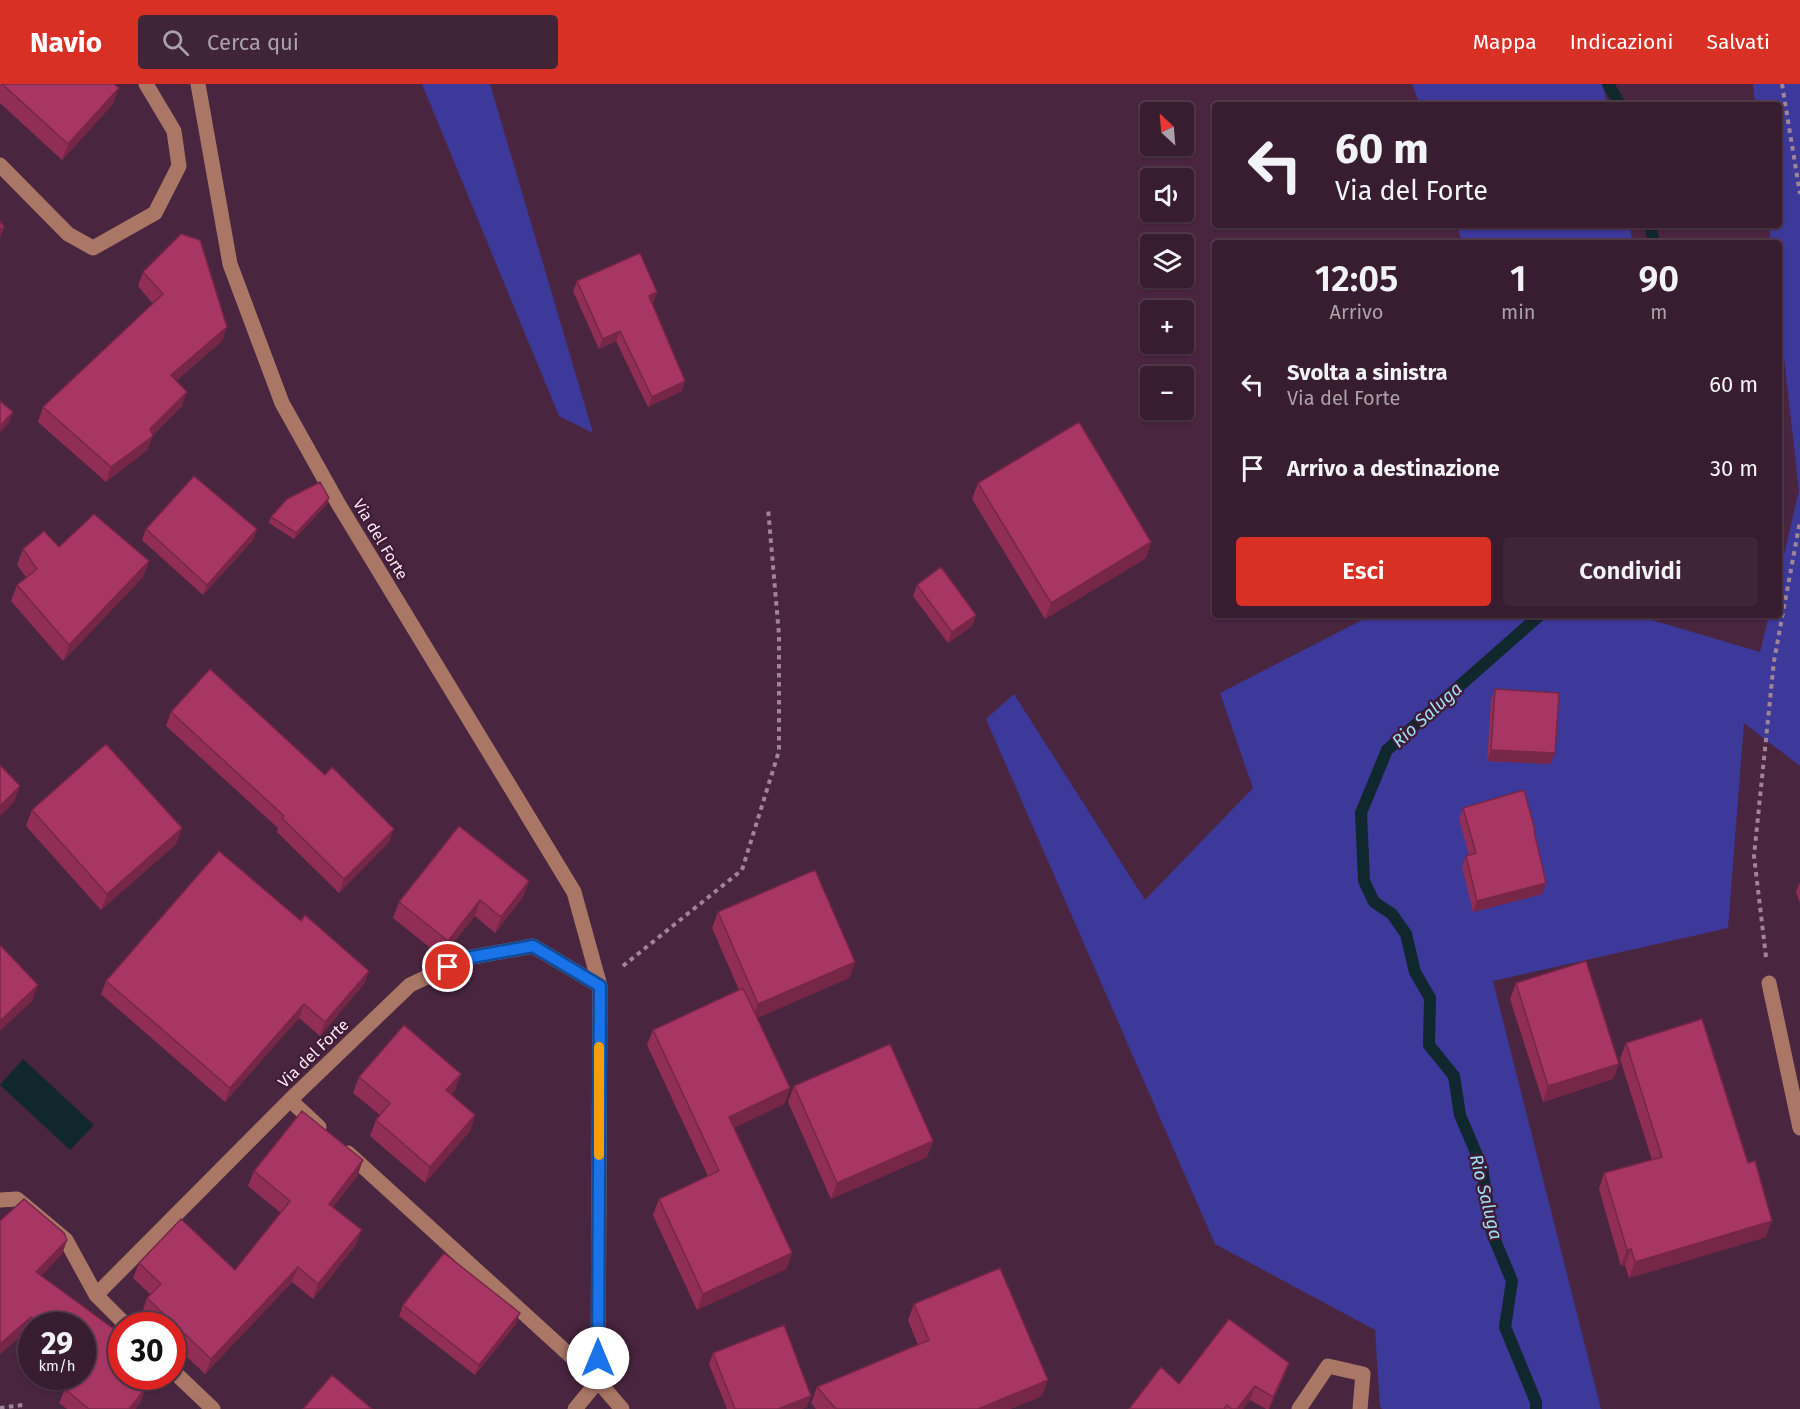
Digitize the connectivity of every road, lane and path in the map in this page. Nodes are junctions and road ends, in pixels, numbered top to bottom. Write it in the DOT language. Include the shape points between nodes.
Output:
graph roads {
  1 [pos="146,84"];
  2 [pos="198,84"];
  3 [pos="1782,84"];
  4 [pos="0,165"];
  5 [pos="1800,195"];
  6 [pos="768,508"];
  7 [pos="1800,520"];
  8 [pos="1782,618"];
  9 [pos="1782,618"];
  10 [pos="1769,983"];
  11 [pos="600,986"];
  12 [pos="290,1100"];
  13 [pos="1800,1128"];
  14 [pos="0,1200"];
  15 [pos="96,1295"];
  16 [pos="114,1312"];
  17 [pos="598,1381"];
  18 [pos="186,1383"];
  19 [pos="23,1405"];
  20 [pos="0,1408"];
  21 [pos="213,1409"];
  22 [pos="575,1409"];
  23 [pos="622,1409"];
  24 [pos="1299,1409"];
  25 [pos="1360,1409"];
  1 -- 4 [label="street" via="174,131 179,166 156,213 113,237 93,248 68,234"];
  2 -- 11 [label="street, Via del Forte" via="230,264 282,403 339,505 574,892"];
  3 -- 5 [label="path"];
  6 -- 11 [label="path" via="778,634 779,750 741,870"];
  7 -- 8 [label="path"];
  9 -- 10 [label="path" via="1754,856"];
  10 -- 13 [label="street"];
  11 -- 12 [label="street, Via del Forte" via="533,946 467,958 410,985"];
  11 -- 17 [label="street, Via del Forte"];
  12 -- 15 [label="street, Via del Forte"];
  12 -- 17 [label="street"];
  14 -- 15 [label="street" via="18,1199 66,1240"];
  15 -- 16 [label="street"];
  17 -- 22 [label="street"];
  17 -- 23 [label="street"];
  18 -- 21 [label="street"];
  19 -- 20 [label="path"];
  24 -- 25 [label="street" via="1328,1366 1364,1374"];
}
